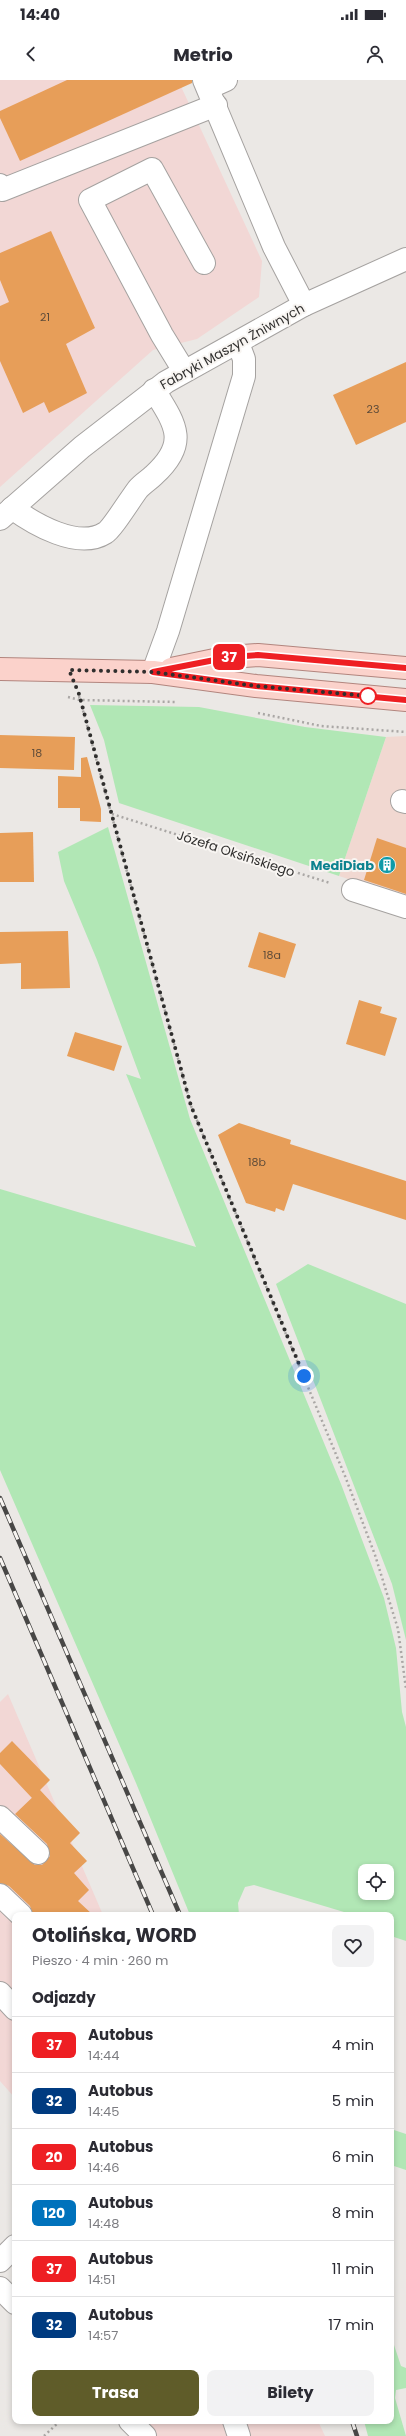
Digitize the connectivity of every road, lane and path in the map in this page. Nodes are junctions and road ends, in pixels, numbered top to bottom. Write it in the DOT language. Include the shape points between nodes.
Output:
graph roads {
  1 [pos="214,88"];
  2 [pos="1,189"];
  3 [pos="406,260"];
  4 [pos="204,263"];
  5 [pos="304,305"];
  6 [pos="238,343"];
  7 [pos="184,371"];
  8 [pos="154,390"];
  9 [pos="6,514"];
  10 [pos="406,668"];
  11 [pos="0,669"];
  12 [pos="69,670"];
  13 [pos="153,672"];
  14 [pos="80,700"];
  15 [pos="406,700"];
  16 [pos="178,702"];
  17 [pos="255,713"];
  18 [pos="406,732"];
  19 [pos="112,814"];
  20 [pos="353,890"];
  21 [pos="406,907"];
  22 [pos="406,1689"];
  23 [pos="0,1817"];
  24 [pos="38,1853"];
  25 [pos="0,1895"];
  26 [pos="18,1912"];
  27 [pos="0,1993"];
  28 [pos="12,2006"];
  29 [pos="12,2249"];
  30 [pos="0,2261"];
  31 [pos="0,2288"];
  32 [pos="12,2300"];
  33 [pos="57,2424"];
  34 [pos="133,2424"];
  35 [pos="235,2424"];
  36 [pos="44,2436"];
  37 [pos="145,2436"];
  38 [pos="239,2436"];
  1 -- 2 [label="street"];
  1 -- 5 [label="street" via="274,247"];
  3 -- 5 [label="street, Fabryki Maszyn Żniwnych"];
  4 -- 7 [label="street" via="152,169 90,200"];
  5 -- 6 [label="street, Fabryki Maszyn Żniwnych"];
  6 -- 7 [label="street, Fabryki Maszyn Żniwnych"];
  6 -- 13 [label="street" via="244,359 244,376 168,631"];
  7 -- 8 [label="street, Fabryki Maszyn Żniwnych"];
  8 -- 9 [label="street, Fabryki Maszyn Żniwnych" via="82,447"];
  8 -- 9 [label="street" via="174,422 176,441 171,457 154,476 142,484 106,533 89,538 66,536"];
  10 -- 13 [label="main road" via="258,655 230,657"];
  11 -- 12 [label="main road"];
  12 -- 13 [label="main road"];
  12 -- 14 [label="path"];
  13 -- 15 [label="main road" via="256,686"];
  14 -- 16 [label="path"];
  14 -- 19 [label="path"];
  17 -- 18 [label="path" via="321,726"];
  19 -- 20 [label="path, Józefa Oksińskiego"];
  19 -- 22 [label="path" via="191,1106 345,1476 375,1555 398,1629"];
  20 -- 21 [label="street"];
  23 -- 24 [label="street"];
  25 -- 26 [label="street"];
  27 -- 28 [label="street"];
  29 -- 30 [label="street"];
  31 -- 32 [label="street"];
  33 -- 36 [label="path"];
  34 -- 37 [label="street"];
  35 -- 38 [label="street"];
}
